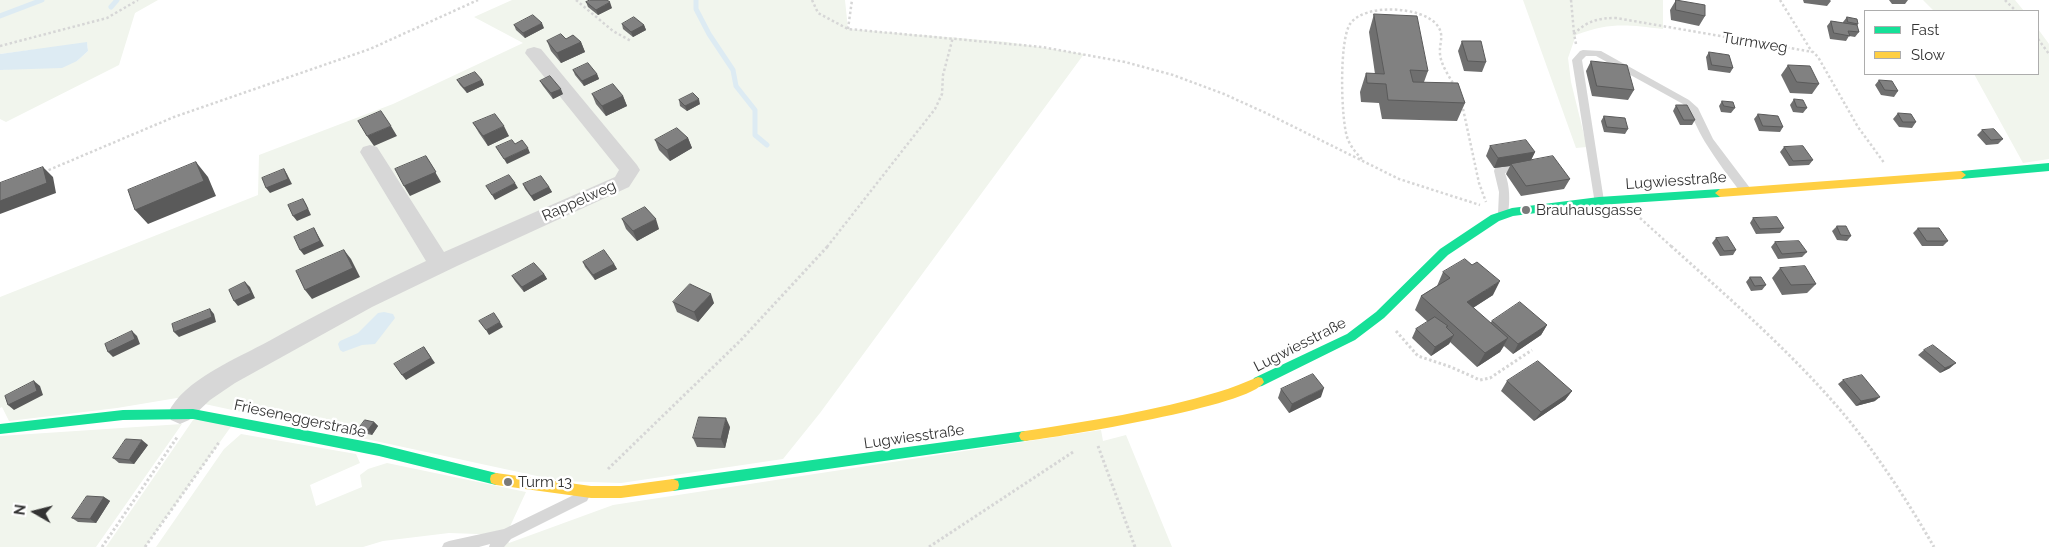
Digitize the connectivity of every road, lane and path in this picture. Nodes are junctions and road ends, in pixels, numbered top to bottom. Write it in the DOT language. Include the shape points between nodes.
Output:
graph roads {
  1 [pos="138,0"];
  2 [pos="478,0"];
  3 [pos="576,0"];
  4 [pos="812,0"];
  5 [pos="852,0"];
  6 [pos="1571,0"];
  7 [pos="1780,0"];
  8 [pos="2005,0"];
  9 [pos="2015,10"];
  10 [pos="848,29"];
  11 [pos="1574,34"];
  12 [pos="953,37"];
  13 [pos="2039,40"];
  14 [pos="631,41"];
  15 [pos="0,46"];
  16 [pos="1812,52"];
  17 [pos="534,53"];
  18 [pos="2049,54"];
  19 [pos="1578,60"];
  20 [pos="1455,89"];
  21 [pos="1459,97"];
  22 [pos="370,152"];
  23 [pos="1367,163"];
  24 [pos="2049,167"];
  25 [pos="1514,168"];
  26 [pos="43,172"];
  27 [pos="1900,181"];
  28 [pos="1746,191"];
  29 [pos="1619,200"];
  30 [pos="1598,201"];
  31 [pos="1488,208"];
  32 [pos="1503,214"];
  33 [pos="439,264"];
  34 [pos="1380,315"];
  35 [pos="1532,350"];
  36 [pos="186,414"];
  37 [pos="235,421"];
  38 [pos="0,429"];
  39 [pos="1089,446"];
  40 [pos="1081,448"];
  41 [pos="591,492"];
  42 [pos="506,535"];
  43 [pos="102,547"];
  44 [pos="145,547"];
  45 [pos="449,547"];
  46 [pos="496,547"];
  47 [pos="929,547"];
  48 [pos="1136,547"];
  49 [pos="1934,547"];
  1 -- 15 [label="path" via="108,18"];
  2 -- 26 [label="path" via="370,49 174,116"];
  3 -- 14 [label="path" via="613,31"];
  4 -- 10 [label="path" via="818,13"];
  5 -- 10 [label="path"];
  6 -- 11 [label="path"];
  7 -- 16 [label="path"];
  8 -- 9 [label="path"];
  10 -- 12 [label="path"];
  11 -- 16 [label="path, Turmweg" via="1584,23 1616,18"];
  11 -- 19 [label="path"];
  12 -- 23 [label="path" via="1076,52 1172,75 1224,94"];
  12 -- 41 [label="path" via="943,75 942,94 935,109 849,222 751,331 616,460"];
  13 -- 18 [label="path"];
  16 -- 27 [label="path" via="1866,138"];
  17 -- 33 [label="street, Rappelweg" via="630,170 622,182"];
  19 -- 28 [label="lane" via="1583,53 1598,53 1686,102"];
  19 -- 30 [label="lane"];
  20 -- 23 [label="path" via="1441,57 1443,37 1431,19 1420,12 1407,10 1355,18 1345,38 1342,75 1344,119 1349,142"];
  21 -- 31 [label="path"];
  22 -- 33 [label="street"];
  23 -- 31 [label="path" via="1409,183"];
  24 -- 27 [label="street, Lugwiesstraße"];
  25 -- 32 [label="lane" via="1499,171 1506,193"];
  27 -- 28 [label="street, Lugwiesstraße"];
  28 -- 29 [label="street, Lugwiesstraße"];
  29 -- 30 [label="street, Lugwiesstraße"];
  29 -- 49 [label="path" via="1760,327 1827,394 1887,471"];
  30 -- 32 [label="street, Lugwiesstraße"];
  31 -- 32 [label="path"];
  32 -- 34 [label="street, Lugwiesstraße" via="1444,252"];
  33 -- 36 [label="street, Rappelweg" via="300,334 225,377 191,400"];
  34 -- 35 [label="path" via="1418,356 1475,379 1490,378"];
  34 -- 41 [label="street, Lugwiesstraße" via="1351,338 1244,390 1156,415 771,474 621,492"];
  36 -- 37 [label="street, Frieseneggerstraße"];
  36 -- 38 [label="street, Frieseneggerstraße" via="123,415"];
  36 -- 43 [label="path"];
  37 -- 41 [label="street, Frieseneggerstraße" via="379,450 508,482"];
  37 -- 44 [label="path"];
  39 -- 48 [label="path" via="1097,443"];
  40 -- 47 [label="path"];
  41 -- 42 [label="lane"];
  42 -- 45 [label="lane"];
  42 -- 46 [label="lane"];
}
